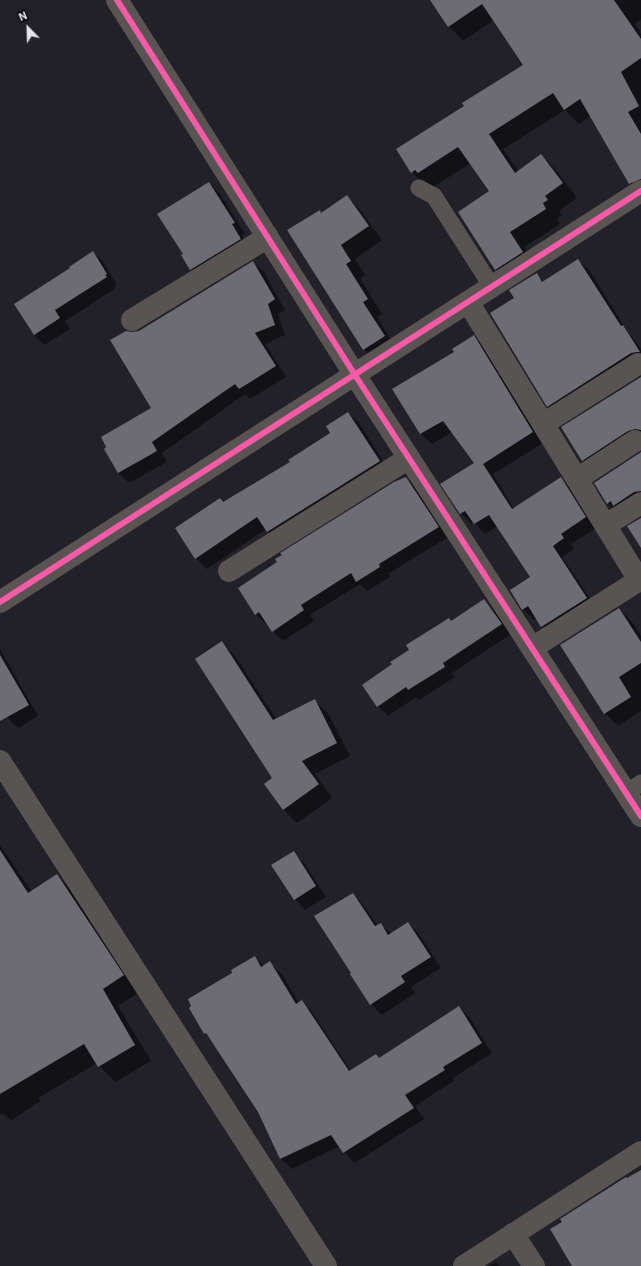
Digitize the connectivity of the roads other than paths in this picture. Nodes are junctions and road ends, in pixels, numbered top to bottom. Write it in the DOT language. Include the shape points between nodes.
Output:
graph roads {
  1 [pos="117,0"];
  2 [pos="419,188"];
  3 [pos="641,191"];
  4 [pos="268,237"];
  5 [pos="492,287"];
  6 [pos="468,302"];
  7 [pos="132,320"];
  8 [pos="638,364"];
  9 [pos="355,375"];
  10 [pos="543,424"];
  11 [pos="635,441"];
  12 [pos="409,458"];
  13 [pos="577,479"];
  14 [pos="641,503"];
  15 [pos="606,525"];
  16 [pos="229,571"];
  17 [pos="640,579"];
  18 [pos="0,602"];
  19 [pos="532,648"];
  20 [pos="0,761"];
  21 [pos="633,788"];
  22 [pos="641,816"];
  23 [pos="641,1152"];
  24 [pos="513,1234"];
  25 [pos="326,1266"];
  26 [pos="464,1266"];
  27 [pos="534,1266"];
  1 -- 4 [label="street"];
  2 -- 5 [label="lane" via="434,196"];
  3 -- 5 [label="street"];
  4 -- 7 [label="street"];
  4 -- 9 [label="street"];
  5 -- 6 [label="street"];
  6 -- 9 [label="street"];
  6 -- 10 [label="street"];
  8 -- 10 [label="street"];
  9 -- 12 [label="street"];
  9 -- 18 [label="street"];
  10 -- 13 [label="street"];
  11 -- 13 [label="street"];
  12 -- 16 [label="street"];
  12 -- 19 [label="street"];
  13 -- 15 [label="street"];
  14 -- 15 [label="street"];
  15 -- 17 [label="street"];
  17 -- 19 [label="street"];
  19 -- 21 [label="street"];
  20 -- 25 [label="street"];
  21 -- 22 [label="street"];
  23 -- 24 [label="street"];
  24 -- 26 [label="street"];
  24 -- 27 [label="street"];
}
